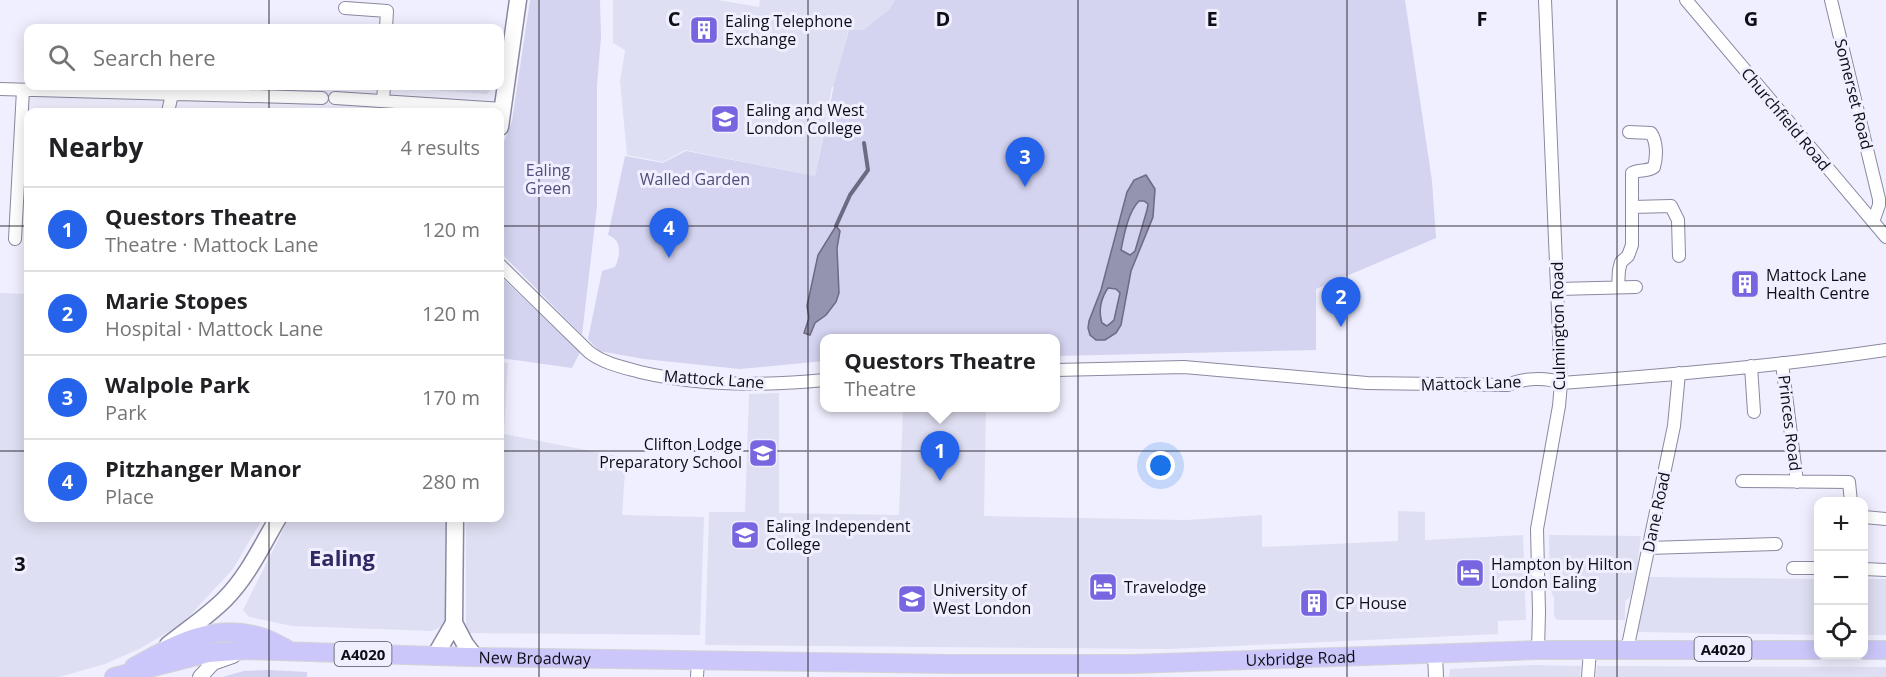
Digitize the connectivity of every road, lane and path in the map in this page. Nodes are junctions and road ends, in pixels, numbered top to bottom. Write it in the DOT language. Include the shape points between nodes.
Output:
graph roads {
  1 [pos="518,0"];
  2 [pos="1545,0"];
  3 [pos="1686,0"];
  4 [pos="1831,0"];
  5 [pos="345,8"];
  6 [pos="386,24"];
  7 [pos="0,89"];
  8 [pos="23,90"];
  9 [pos="384,90"];
  10 [pos="172,94"];
  11 [pos="322,98"];
  12 [pos="335,98"];
  13 [pos="383,101"];
  14 [pos="169,108"];
  15 [pos="476,108"];
  16 [pos="503,108"];
  17 [pos="1629,132"];
  18 [pos="1632,207"];
  19 [pos="1873,222"];
  20 [pos="1886,237"];
  21 [pos="15,239"];
  22 [pos="1678,255"];
  23 [pos="504,269"];
  24 [pos="1618,287"];
  25 [pos="1636,287"];
  26 [pos="1558,289"];
  27 [pos="1886,350"];
  28 [pos="1782,363"];
  29 [pos="1750,366"];
  30 [pos="1060,370"];
  31 [pos="1679,373"];
  32 [pos="820,381"];
  33 [pos="1561,382"];
  34 [pos="1754,412"];
  35 [pos="1742,481"];
  36 [pos="1797,482"];
  37 [pos="1851,497"];
  38 [pos="1868,517"];
  39 [pos="1886,519"];
  40 [pos="276,522"];
  41 [pos="455,522"];
  42 [pos="1776,544"];
  43 [pos="1648,548"];
  44 [pos="1793,568"];
  45 [pos="1814,568"];
  46 [pos="1868,569"];
  47 [pos="1886,570"];
  48 [pos="231,592"];
  49 [pos="454,623"];
  50 [pos="220,632"];
  51 [pos="248,650"];
  52 [pos="1538,650"];
  53 [pos="1590,650"];
  54 [pos="1626,650"];
  55 [pos="1814,650"];
  56 [pos="1868,650"];
  57 [pos="1886,650"];
  58 [pos="284,651"];
  59 [pos="160,652"];
  60 [pos="1435,654"];
  61 [pos="435,656"];
  62 [pos="476,657"];
  63 [pos="185,659"];
  64 [pos="781,662"];
  65 [pos="698,668"];
  66 [pos="1078,670"];
  67 [pos="117,676"];
  68 [pos="198,677"];
  69 [pos="1436,677"];
  70 [pos="1588,677"];
  1 -- 16 [label="main road"];
  2 -- 26 [label="street, Culmington Road"];
  3 -- 19 [label="street, Churchfield Road"];
  4 -- 19 [label="street, Somerset Road" via="1879,199"];
  5 -- 6 [label="street" via="387,11"];
  7 -- 8 [label="street"];
  8 -- 10 [label="street"];
  8 -- 21 [label="street"];
  9 -- 13 [label="street"];
  10 -- 11 [label="street"];
  10 -- 14 [label="street"];
  12 -- 13 [label="street"];
  13 -- 15 [label="street"];
  17 -- 18 [label="street" via="1647,131 1655,141 1654,166 1632,173"];
  18 -- 22 [label="street" via="1671,206 1678,220"];
  18 -- 24 [label="street" via="1632,245 1619,270"];
  19 -- 20 [label="street, Churchfield Road"];
  23 -- 32 [label="street, Mattock Lane" via="589,352 606,362 693,381"];
  24 -- 25 [label="street"];
  24 -- 26 [label="street"];
  26 -- 33 [label="street, Culmington Road"];
  27 -- 28 [label="street, Mattock Lane"];
  28 -- 29 [label="street, Mattock Lane"];
  28 -- 36 [label="street, Princes Road"];
  29 -- 31 [label="street, Mattock Lane"];
  29 -- 34 [label="street"];
  30 -- 33 [label="street, Mattock Lane" via="1184,367 1367,384 1508,385 1552,379"];
  31 -- 33 [label="street, Mattock Lane"];
  31 -- 43 [label="street, Dane Road" via="1674,426"];
  33 -- 52 [label="street, Culmington Road" via="1537,529"];
  35 -- 36 [label="street, Princes Road"];
  36 -- 37 [label="street, Princes Road" via="1849,482"];
  38 -- 39 [label="street"];
  40 -- 48 [label="main road"];
  41 -- 49 [label="main road"];
  42 -- 43 [label="street"];
  43 -- 54 [label="street, Dane Road"];
  44 -- 45 [label="street"];
  46 -- 47 [label="street"];
  48 -- 50 [label="main road" via="220,611"];
  48 -- 59 [label="main road"];
  49 -- 61 [label="main road"];
  49 -- 62 [label="main road"];
  50 -- 51 [label="main road" via="233,645"];
  50 -- 58 [label="main road, New Broadway / A4020" via="264,638"];
  50 -- 59 [label="main road, A4020" via="195,637"];
  51 -- 58 [label="main road, New Broadway / A4020"];
  51 -- 63 [label="main road, New Broadway / A4020"];
  52 -- 53 [label="main road, Uxbridge Road / A4020"];
  52 -- 60 [label="main road, Uxbridge Road / A4020"];
  53 -- 54 [label="main road, Uxbridge Road / A4020"];
  53 -- 70 [label="street"];
  54 -- 55 [label="main road, Uxbridge Road / A4020"];
  56 -- 57 [label="main road"];
  58 -- 61 [label="main road, New Broadway / A4020"];
  58 -- 68 [label="street" via="227,657 213,663"];
  59 -- 63 [label="street"];
  59 -- 67 [label="main road, A4020"];
  60 -- 66 [label="main road, Uxbridge Road / A4020"];
  60 -- 69 [label="street"];
  61 -- 62 [label="main road, New Broadway / A4020"];
  62 -- 65 [label="main road, New Broadway / A4020"];
  63 -- 67 [label="main road, A4020"];
  63 -- 68 [label="street"];
  64 -- 65 [label="main road, New Broadway / A4020"];
  64 -- 66 [label="main road, Uxbridge Road / A4020"];
}
